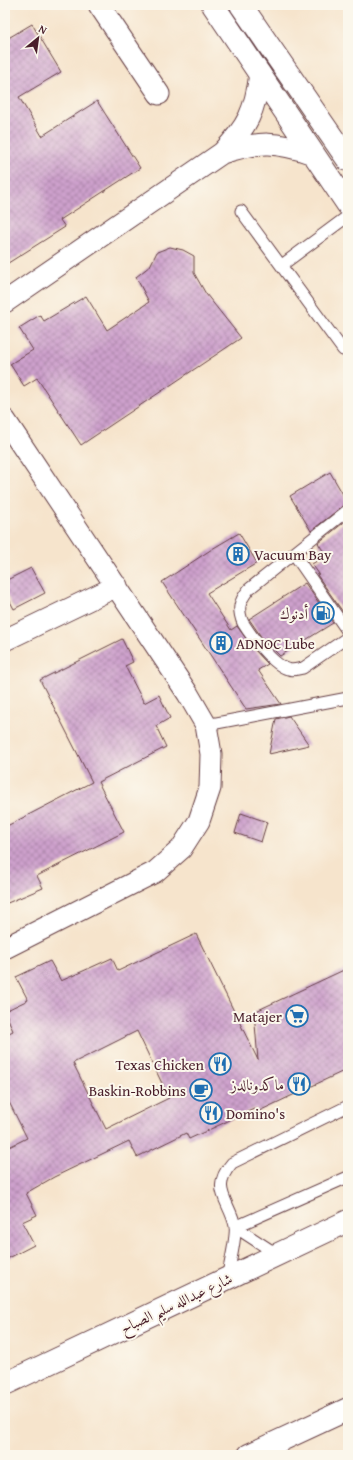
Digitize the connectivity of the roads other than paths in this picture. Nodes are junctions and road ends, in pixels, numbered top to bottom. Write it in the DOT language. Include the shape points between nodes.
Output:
graph roads {
  1 [pos="99,5"];
  2 [pos="213,5"];
  3 [pos="242,5"];
  4 [pos="260,74"];
  5 [pos="159,94"];
  6 [pos="222,153"];
  7 [pos="313,154"];
  8 [pos="348,160"];
  9 [pos="348,205"];
  10 [pos="241,211"];
  11 [pos="348,216"];
  12 [pos="282,265"];
  13 [pos="5,302"];
  14 [pos="343,350"];
  15 [pos="5,420"];
  16 [pos="348,510"];
  17 [pos="294,554"];
  18 [pos="117,586"];
  19 [pos="348,632"];
  20 [pos="348,637"];
  21 [pos="5,640"];
  22 [pos="348,698"];
  23 [pos="206,725"];
  24 [pos="5,948"];
  25 [pos="348,1106"];
  26 [pos="348,1177"];
  27 [pos="348,1221"];
  28 [pos="235,1227"];
  29 [pos="278,1255"];
  30 [pos="227,1279"];
  31 [pos="5,1384"];
  32 [pos="348,1409"];
  33 [pos="249,1455"];
  1 -- 5 [label="street"];
  2 -- 4 [label="main road"];
  3 -- 8 [label="main road"];
  4 -- 6 [label="street" via="257,97 249,118 237,137"];
  4 -- 7 [label="main road"];
  6 -- 7 [label="street" via="244,146 267,144 290,146"];
  6 -- 13 [label="street"];
  7 -- 9 [label="main road"];
  10 -- 12 [label="lane"];
  11 -- 12 [label="lane"];
  12 -- 14 [label="lane"];
  15 -- 18 [label="street"];
  16 -- 17 [label="lane"];
  17 -- 19 [label="lane"];
  17 -- 20 [label="lane" via="248,589 240,605 243,623 271,660 287,669 303,668"];
  18 -- 21 [label="street"];
  18 -- 23 [label="street"];
  22 -- 23 [label="lane"];
  23 -- 24 [label="street" via="211,754 210,788 199,821 180,849 155,872"];
  25 -- 28 [label="lane" via="232,1163 222,1178 221,1187"];
  26 -- 28 [label="lane"];
  27 -- 29 [label="main road, شارع عبدالله سليم الصباح"];
  28 -- 29 [label="lane"];
  28 -- 30 [label="lane"];
  29 -- 30 [label="main road, شارع عبدالله سليم الصباح"];
  30 -- 31 [label="main road, شارع عبدالله سليم الصباح"];
  32 -- 33 [label="main road"];
}
